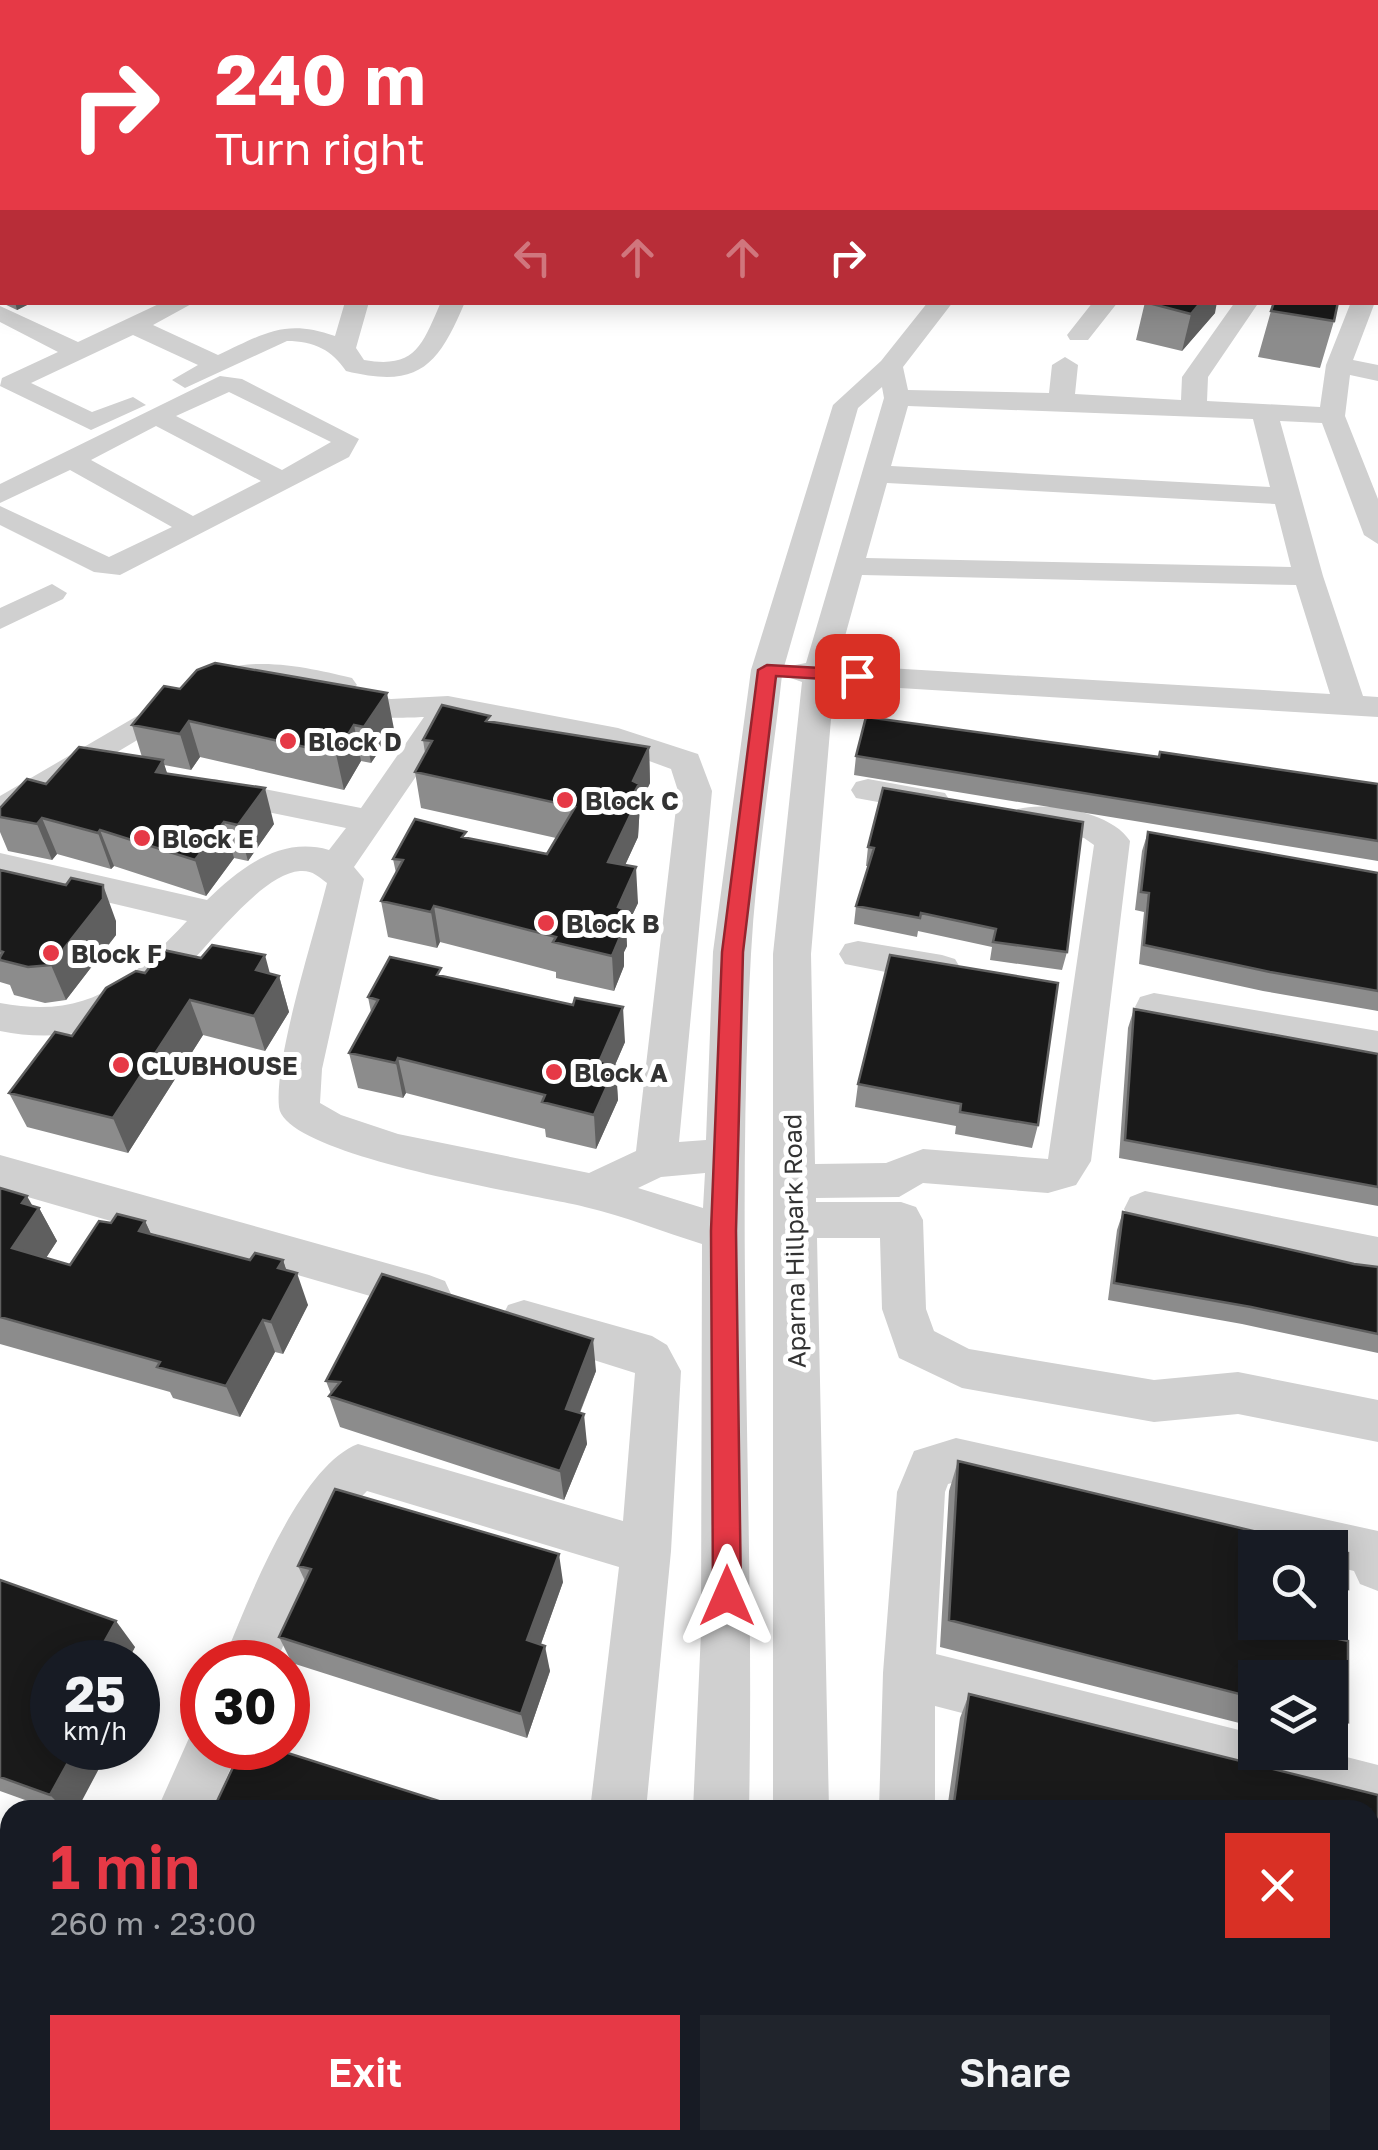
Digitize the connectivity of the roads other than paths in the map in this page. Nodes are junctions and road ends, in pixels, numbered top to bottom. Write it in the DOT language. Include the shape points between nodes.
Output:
graph roads {
  1 [pos="177,305"];
  2 [pos="355,305"];
  3 [pos="452,305"];
  4 [pos="939,305"];
  5 [pos="1103,305"];
  6 [pos="1244,305"];
  7 [pos="0,313"];
  8 [pos="1367,314"];
  9 [pos="132,326"];
  10 [pos="1078,335"];
  11 [pos="344,348"];
  12 [pos="76,351"];
  13 [pos="217,364"];
  14 [pos="1064,364"];
  15 [pos="1339,365"];
  16 [pos="890,366"];
  17 [pos="1378,373"];
  18 [pos="897,398"];
  19 [pos="1061,401"];
  20 [pos="1194,408"];
  21 [pos="1264,412"];
  22 [pos="156,416"];
  23 [pos="1332,416"];
  24 [pos="70,459"];
  25 [pos="1366,466"];
  26 [pos="879,474"];
  27 [pos="283,481"];
  28 [pos="0,495"];
  29 [pos="1290,496"];
  30 [pos="0,514"];
  31 [pos="194,528"];
  32 [pos="1378,535"];
  33 [pos="852,566"];
  34 [pos="1308,576"];
  35 [pos="52,592"];
  36 [pos="0,620"];
  37 [pos="767,670"];
  38 [pos="819,673"];
  39 [pos="220,685"];
  40 [pos="342,685"];
  41 [pos="448,706"];
  42 [pos="1364,706"];
  43 [pos="76,762"];
  44 [pos="130,773"];
  45 [pos="185,784"];
  46 [pos="868,790"];
  47 [pos="962,806"];
  48 [pos="0,812"];
  49 [pos="1000,812"];
  50 [pos="370,821"];
  51 [pos="0,865"];
  52 [pos="336,866"];
  53 [pos="213,914"];
  54 [pos="732,952"];
  55 [pos="792,954"];
  56 [pos="858,954"];
  57 [pos="976,975"];
  58 [pos="1054,989"];
  59 [pos="1093,996"];
  60 [pos="1154,1007"];
  61 [pos="10,1025"];
  62 [pos="1378,1046"];
  63 [pos="726,1155"];
  64 [pos="656,1160"];
  65 [pos="0,1172"];
  66 [pos="592,1191"];
  67 [pos="795,1200"];
  68 [pos="900,1200"];
  69 [pos="1144,1209"];
  70 [pos="724,1231"];
  71 [pos="1378,1254"];
  72 [pos="1378,1421"];
  73 [pos="646,1551"];
  74 [pos="1378,1567"];
  75 [pos="260,1640"];
  76 [pos="909,1672"];
  77 [pos="202,1770"];
  78 [pos="1378,1793"];
  79 [pos="189,1800"];
  80 [pos="619,1800"];
  81 [pos="721,1800"];
  82 [pos="800,1800"];
  83 [pos="907,1800"];
  1 -- 9 [label="street"];
  2 -- 11 [label="street"];
  3 -- 11 [label="street" via="430,355 416,367 355,366"];
  4 -- 16 [label="street"];
  5 -- 10 [label="street"];
  6 -- 20 [label="street" via="1195,378"];
  7 -- 12 [label="street"];
  8 -- 15 [label="street"];
  9 -- 12 [label="street"];
  9 -- 13 [label="street"];
  11 -- 13 [label="street" via="291,332"];
  12 -- 13 [label="street" via="11,383 98,421"];
  14 -- 19 [label="street"];
  15 -- 17 [label="street"];
  15 -- 23 [label="street"];
  16 -- 18 [label="street"];
  16 -- 37 [label="street" via="846,405"];
  18 -- 19 [label="street"];
  18 -- 26 [label="street, Aparna Hillpark Road"];
  19 -- 20 [label="street"];
  20 -- 21 [label="street"];
  21 -- 23 [label="street"];
  21 -- 29 [label="street"];
  22 -- 24 [label="street"];
  22 -- 27 [label="street"];
  22 -- 27 [label="street" via="214,386 234,384 346,439 340,451"];
  23 -- 25 [label="street"];
  24 -- 28 [label="street" via="24,470"];
  24 -- 31 [label="street"];
  25 -- 32 [label="street"];
  26 -- 29 [label="street"];
  26 -- 33 [label="street, Aparna Hillpark Road"];
  27 -- 31 [label="street"];
  29 -- 34 [label="street"];
  30 -- 31 [label="street" via="112,568"];
  33 -- 34 [label="street"];
  33 -- 38 [label="street, Aparna Hillpark Road"];
  34 -- 42 [label="street"];
  35 -- 36 [label="street"];
  37 -- 38 [label="street"];
  37 -- 54 [label="street"];
  38 -- 42 [label="street"];
  38 -- 55 [label="street, Aparna Hillpark Road"];
  39 -- 40 [label="street" via="257,670"];
  39 -- 41 [label="street" via="366,708"];
  39 -- 43 [label="street" via="168,707"];
  41 -- 50 [label="street"];
  41 -- 64 [label="street" via="668,752 692,774"];
  43 -- 44 [label="street"];
  43 -- 48 [label="street"];
  45 -- 50 [label="street"];
  46 -- 47 [label="street"];
  49 -- 59 [label="street" via="1094,828 1112,841"];
  50 -- 52 [label="street"];
  51 -- 53 [label="street"];
  52 -- 53 [label="street" via="305,859 270,866"];
  52 -- 66 [label="street" via="346,880 340,920 321,978 299,1110 320,1126"];
  53 -- 61 [label="street" via="147,985 116,1004 63,1023"];
  54 -- 55 [label="street"];
  54 -- 63 [label="street"];
  55 -- 67 [label="street, Aparna Hillpark Road"];
  56 -- 57 [label="street"];
  58 -- 59 [label="street"];
  59 -- 68 [label="street" via="1070,1161 1061,1173 922,1166 902,1172"];
  60 -- 62 [label="street"];
  63 -- 64 [label="street"];
  63 -- 70 [label="street"];
  64 -- 66 [label="street"];
  65 -- 73 [label="street" via="651,1358 658,1371"];
  66 -- 70 [label="street"];
  67 -- 68 [label="street"];
  67 -- 82 [label="street, Aparna Hillpark Road"];
  68 -- 72 [label="street" via="904,1309 915,1344 962,1368 1154,1402 1238,1392"];
  69 -- 71 [label="street"];
  70 -- 81 [label="street" via="728,1632"];
  73 -- 75 [label="street" via="358,1466 322,1504"];
  73 -- 80 [label="street"];
  74 -- 76 [label="street" via="1374,1553 1352,1546 956,1460 931,1467 921,1492"];
  76 -- 78 [label="street"];
  76 -- 83 [label="street"];
  77 -- 79 [label="street"];
}
